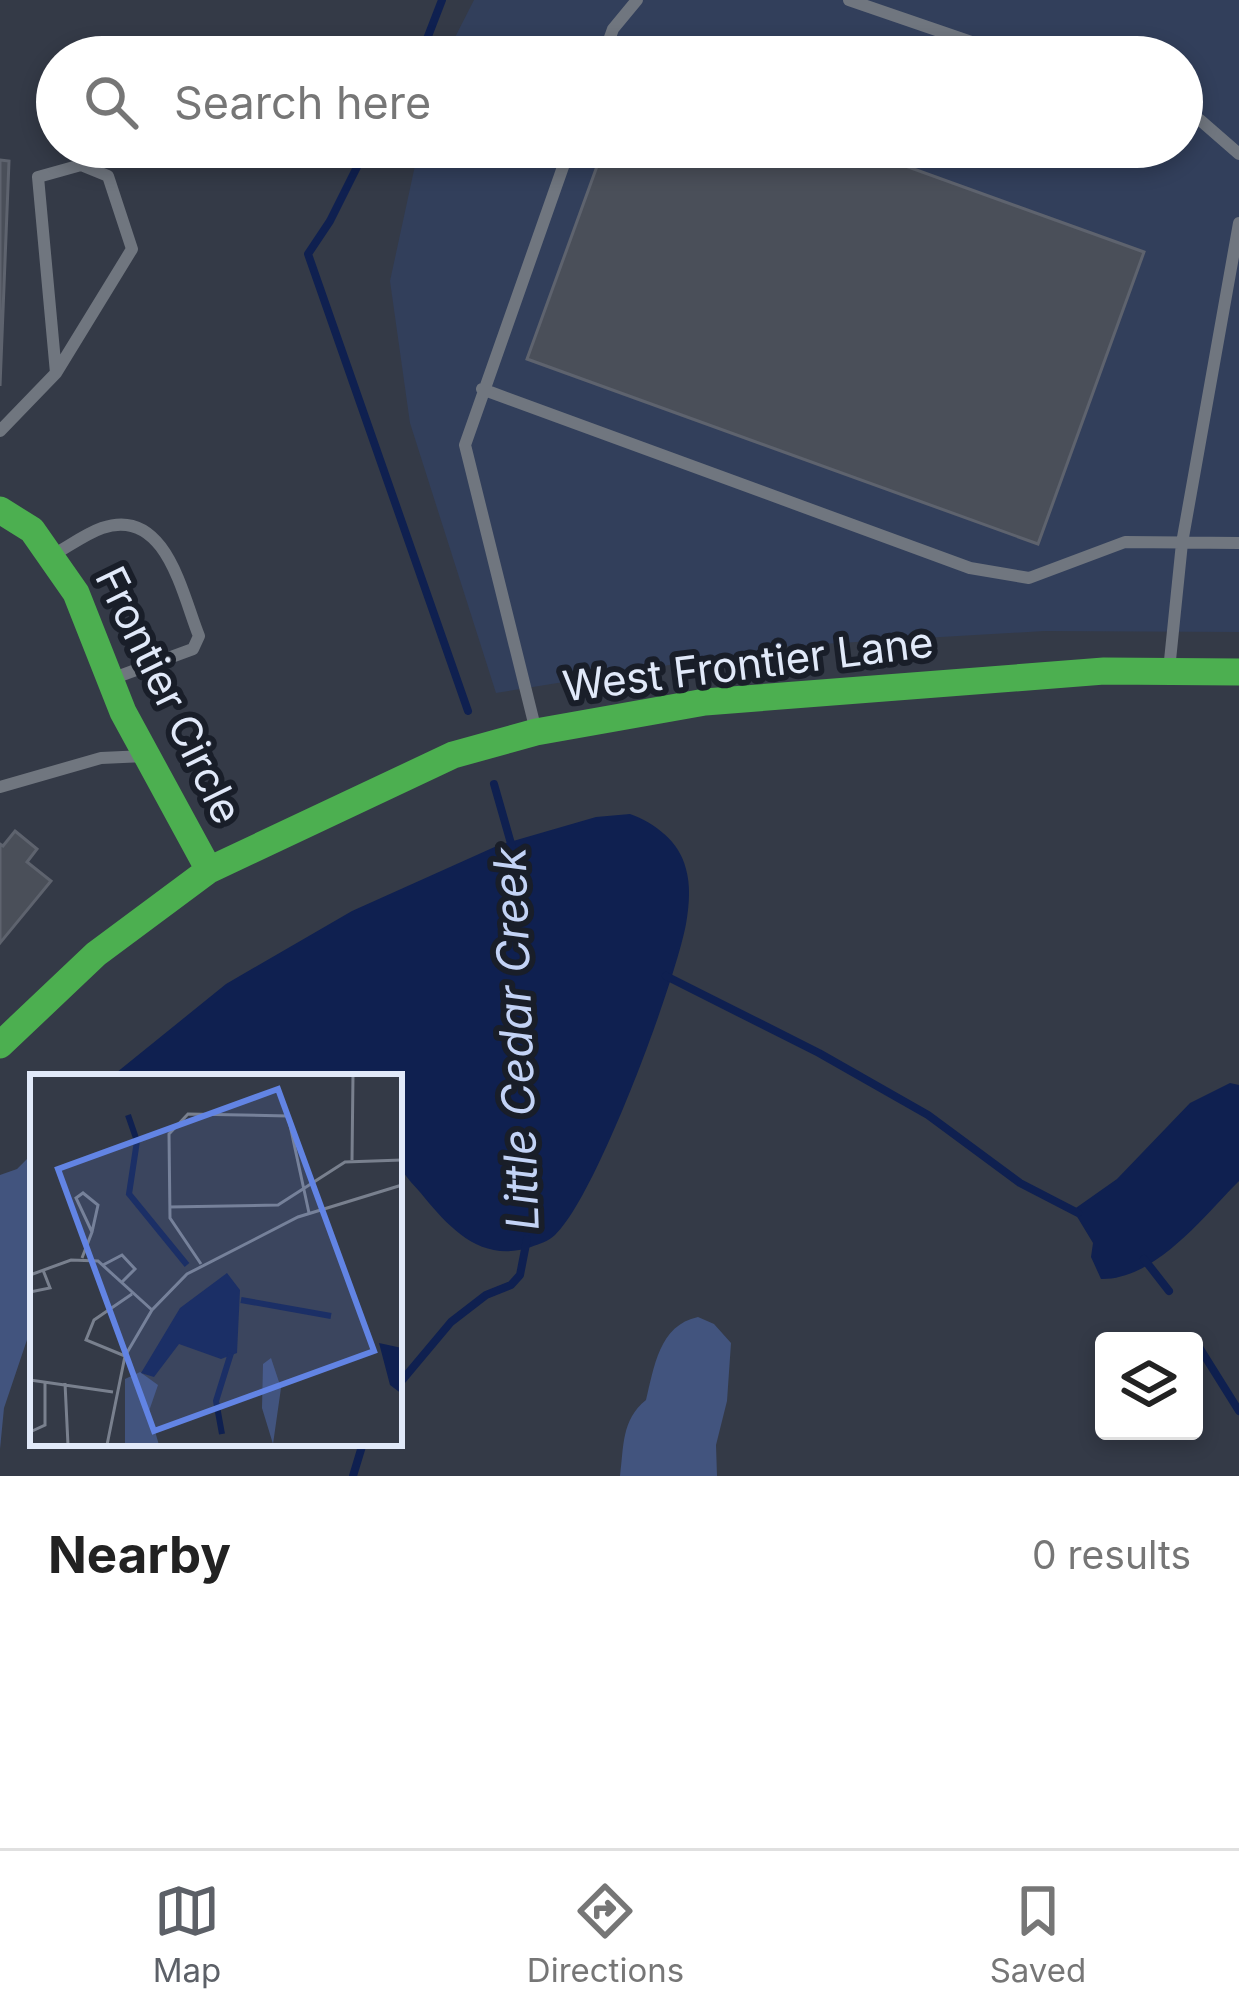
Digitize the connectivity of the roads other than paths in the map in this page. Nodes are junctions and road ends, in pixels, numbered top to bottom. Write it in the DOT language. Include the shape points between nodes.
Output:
graph roads {
  1 [pos="637,0"];
  2 [pos="849,0"];
  3 [pos="610,36"];
  4 [pos="954,36"];
  5 [pos="1203,123"];
  6 [pos="1239,154"];
  7 [pos="71,168"];
  8 [pos="88,168"];
  9 [pos="562,168"];
  10 [pos="1239,223"];
  11 [pos="56,373"];
  12 [pos="482,389"];
  13 [pos="0,431"];
  14 [pos="0,510"];
  15 [pos="1182,543"];
  16 [pos="1239,543"];
  17 [pos="50,556"];
  18 [pos="1169,671"];
  19 [pos="1239,672"];
  20 [pos="110,679"];
  21 [pos="536,732"];
  22 [pos="146,756"];
  23 [pos="0,787"];
  24 [pos="209,870"];
  25 [pos="0,1045"];
  1 -- 3 [label="lane"];
  2 -- 4 [label="lane"];
  5 -- 6 [label="lane"];
  7 -- 11 [label="lane" via="38,178"];
  8 -- 11 [label="lane" via="108,176 132,249"];
  9 -- 12 [label="lane"];
  10 -- 15 [label="lane"];
  11 -- 13 [label="lane"];
  12 -- 15 [label="lane" via="970,568 1029,578 1125,542"];
  12 -- 21 [label="lane" via="465,445"];
  14 -- 17 [label="street, Frontier Circle" via="32,530"];
  15 -- 16 [label="lane"];
  15 -- 18 [label="lane"];
  17 -- 20 [label="street, Frontier Circle" via="76,593"];
  17 -- 20 [label="lane" via="119,524 163,544 199,636 193,649"];
  18 -- 19 [label="street, West Frontier Lane"];
  18 -- 21 [label="street, West Frontier Lane" via="750,698"];
  20 -- 22 [label="street, Frontier Circle"];
  21 -- 24 [label="street, West Frontier Lane" via="453,755"];
  22 -- 23 [label="lane" via="100,758"];
  22 -- 24 [label="street, Frontier Circle"];
  24 -- 25 [label="street, West Frontier Lane" via="96,954"];
}
